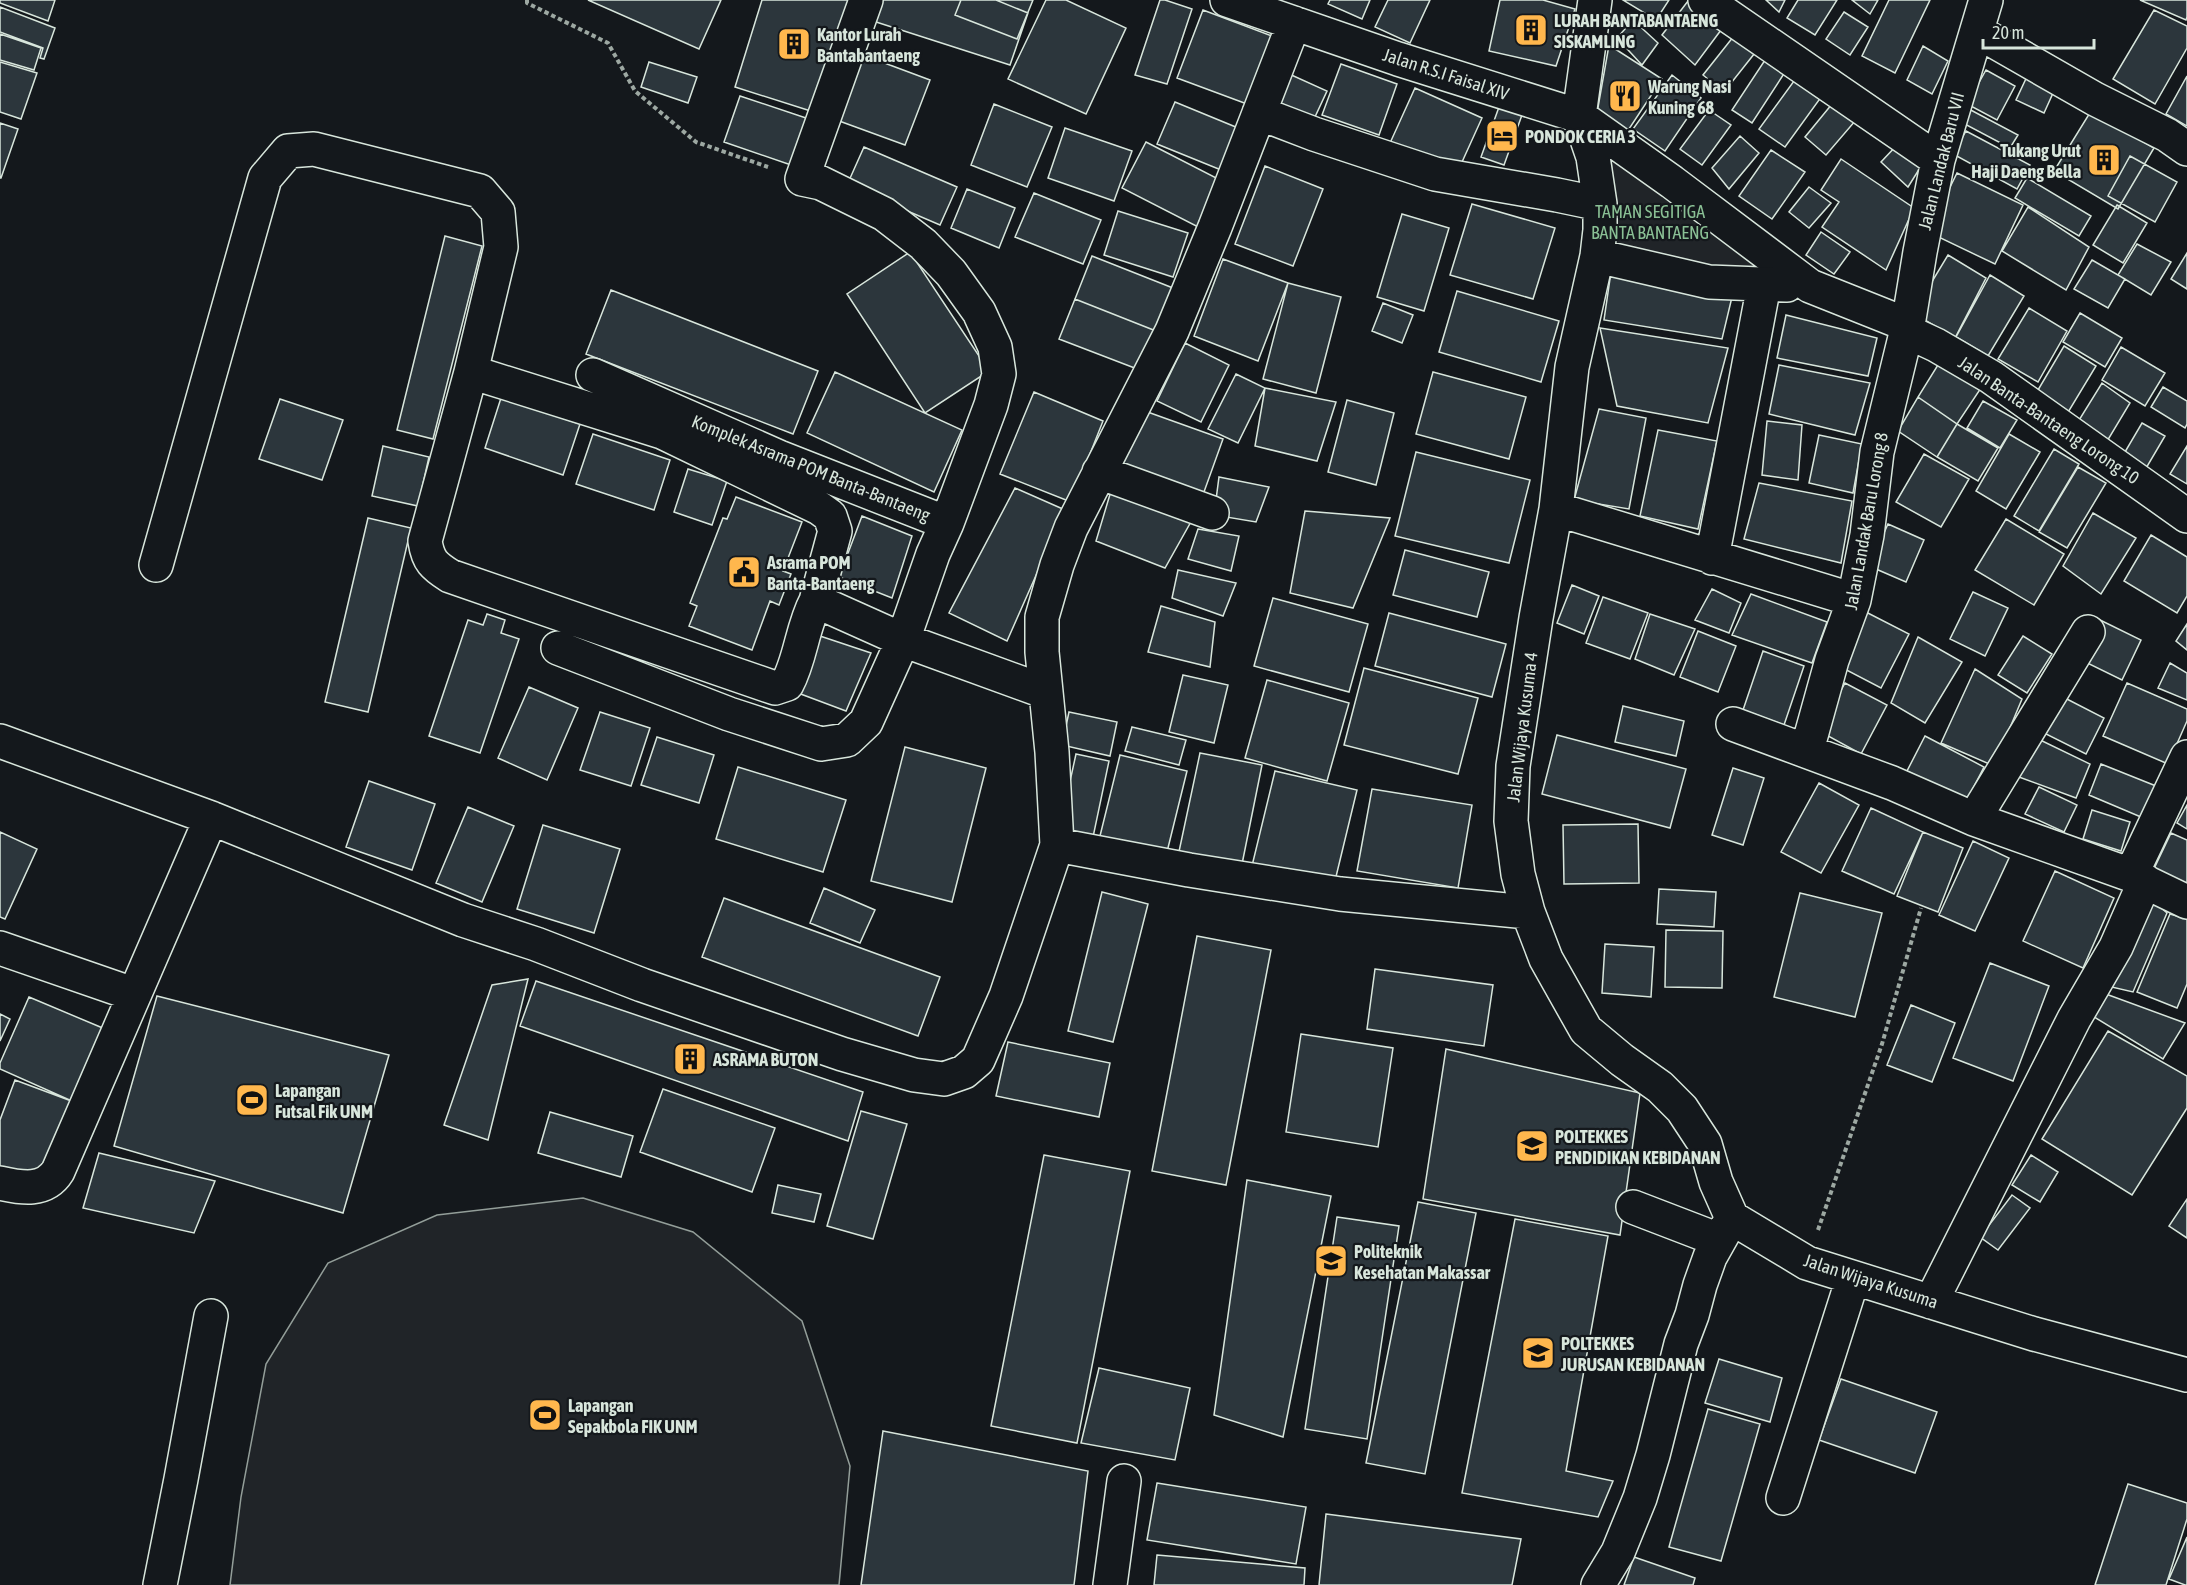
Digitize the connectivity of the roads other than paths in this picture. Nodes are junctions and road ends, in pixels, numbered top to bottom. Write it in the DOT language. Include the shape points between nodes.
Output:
graph roads {
  1 [pos="866,0"];
  2 [pos="1227,0"];
  3 [pos="1595,0"];
  4 [pos="1705,0"];
  5 [pos="1986,0"];
  6 [pos="1294,23"];
  7 [pos="1978,32"];
  8 [pos="1259,113"];
  9 [pos="1579,116"];
  10 [pos="2187,149"];
  11 [pos="1938,160"];
  12 [pos="1600,204"];
  13 [pos="1597,256"];
  14 [pos="1764,285"];
  15 [pos="1810,286"];
  16 [pos="1907,328"];
  17 [pos="471,372"];
  18 [pos="593,375"];
  19 [pos="1099,472"];
  20 [pos="1556,509"];
  21 [pos="1212,513"];
  22 [pos="2187,516"];
  23 [pos="947,523"];
  24 [pos="1712,558"];
  25 [pos="156,564"];
  26 [pos="1854,600"];
  27 [pos="816,601"];
  28 [pos="2088,632"];
  29 [pos="903,640"];
  30 [pos="558,648"];
  31 [pos="1046,692"];
  32 [pos="1733,724"];
  33 [pos="0,741"];
  34 [pos="1807,750"];
  35 [pos="2187,757"];
  36 [pos="211,818"];
  37 [pos="1974,819"];
  38 [pos="1057,845"];
  39 [pos="2138,878"];
  40 [pos="2187,902"];
  41 [pos="1528,912"];
  42 [pos="0,948"];
  43 [pos="133,994"];
  44 [pos="0,1183"];
  45 [pos="1633,1207"];
  46 [pos="1725,1229"];
  47 [pos="1852,1278"];
  48 [pos="1931,1302"];
  49 [pos="211,1316"];
  50 [pos="2187,1375"];
  51 [pos="1124,1481"];
  52 [pos="1783,1498"];
  53 [pos="160,1585"];
  54 [pos="1110,1585"];
  55 [pos="1598,1585"];
  1 -- 23 [label="street" via="802,179 821,183 884,214 923,244 951,273 979,312 995,347 999,374 991,405"];
  2 -- 6 [label="street, Jalan R.S.I Faisal XIV"];
  3 -- 9 [label="street"];
  4 -- 11 [label="street"];
  5 -- 7 [label="street, Jalan Landak Baru VII"];
  6 -- 8 [label="street"];
  6 -- 9 [label="street, Jalan R.S.I Faisal XIV"];
  7 -- 10 [label="street"];
  7 -- 11 [label="street, Jalan Landak Baru VII"];
  8 -- 12 [label="street" via="1435,174"];
  8 -- 19 [label="street" via="1172,330"];
  9 -- 12 [label="street" via="1593,157"];
  9 -- 15 [label="street, Jalan R.S.I Faisal XIV"];
  11 -- 16 [label="street, Jalan Landak Baru VII"];
  12 -- 13 [label="street, Jalan Wijaya Kusuma 4"];
  13 -- 14 [label="street" via="1709,282"];
  13 -- 20 [label="street, Jalan Wijaya Kusuma 4" via="1572,367"];
  14 -- 15 [label="street"];
  14 -- 24 [label="street"];
  15 -- 16 [label="street, Jalan Banta-Bantaeng Lorong 10"];
  16 -- 22 [label="street, Jalan Banta-Bantaeng Lorong 10" via="1991,377"];
  16 -- 26 [label="street, Jalan Landak Baru Lorong 8" via="1877,452"];
  17 -- 25 [label="street" via="501,247 498,212 480,190 314,149 288,151 265,178"];
  17 -- 27 [label="street" via="662,432 819,508 830,516 835,531"];
  17 -- 27 [label="street" via="425,541 427,556 437,568 450,576 775,688 787,684 793,673"];
  18 -- 23 [label="street, Komplek Asrama POM Banta-Bantaeng" via="779,457"];
  19 -- 21 [label="street"];
  19 -- 31 [label="street" via="1071,528 1042,617"];
  20 -- 24 [label="street"];
  20 -- 41 [label="street, Jalan Wijaya Kusuma 4" via="1513,766 1511,821"];
  23 -- 29 [label="street, Komplek Asrama POM Banta-Bantaeng"];
  24 -- 26 [label="street"];
  26 -- 34 [label="street, Jalan Landak Baru Lorong 8" via="1832,660"];
  27 -- 29 [label="street"];
  28 -- 37 [label="street"];
  29 -- 30 [label="street, Komplek Asrama POM Banta-Bantaeng" via="866,722 847,740 821,744 729,714"];
  29 -- 31 [label="street"];
  31 -- 38 [label="street"];
  32 -- 34 [label="street"];
  33 -- 36 [label="street"];
  34 -- 37 [label="street"];
  35 -- 39 [label="street"];
  36 -- 38 [label="street" via="463,920 642,985 842,1054 914,1075 944,1079 964,1072 978,1060 1006,996"];
  36 -- 43 [label="street"];
  37 -- 39 [label="street"];
  38 -- 41 [label="street" via="1318,891"];
  39 -- 40 [label="street"];
  39 -- 48 [label="street" via="2116,947 2074,1019"];
  41 -- 46 [label="street, Jalan Wijaya Kusuma 4" via="1546,959 1586,1030 1660,1087 1682,1109 1705,1144"];
  42 -- 43 [label="street"];
  43 -- 44 [label="street" via="52,1181 35,1186"];
  45 -- 46 [label="street, Jalan Wijaya Kusuma"];
  46 -- 47 [label="street, Jalan Wijaya Kusuma"];
  46 -- 55 [label="street" via="1700,1285 1681,1344 1640,1498 1618,1552"];
  47 -- 48 [label="street, Jalan Wijaya Kusuma"];
  47 -- 52 [label="street"];
  48 -- 50 [label="street, Jalan Wijaya Kusuma"];
  49 -- 53 [label="street"];
  51 -- 54 [label="street"];
}
